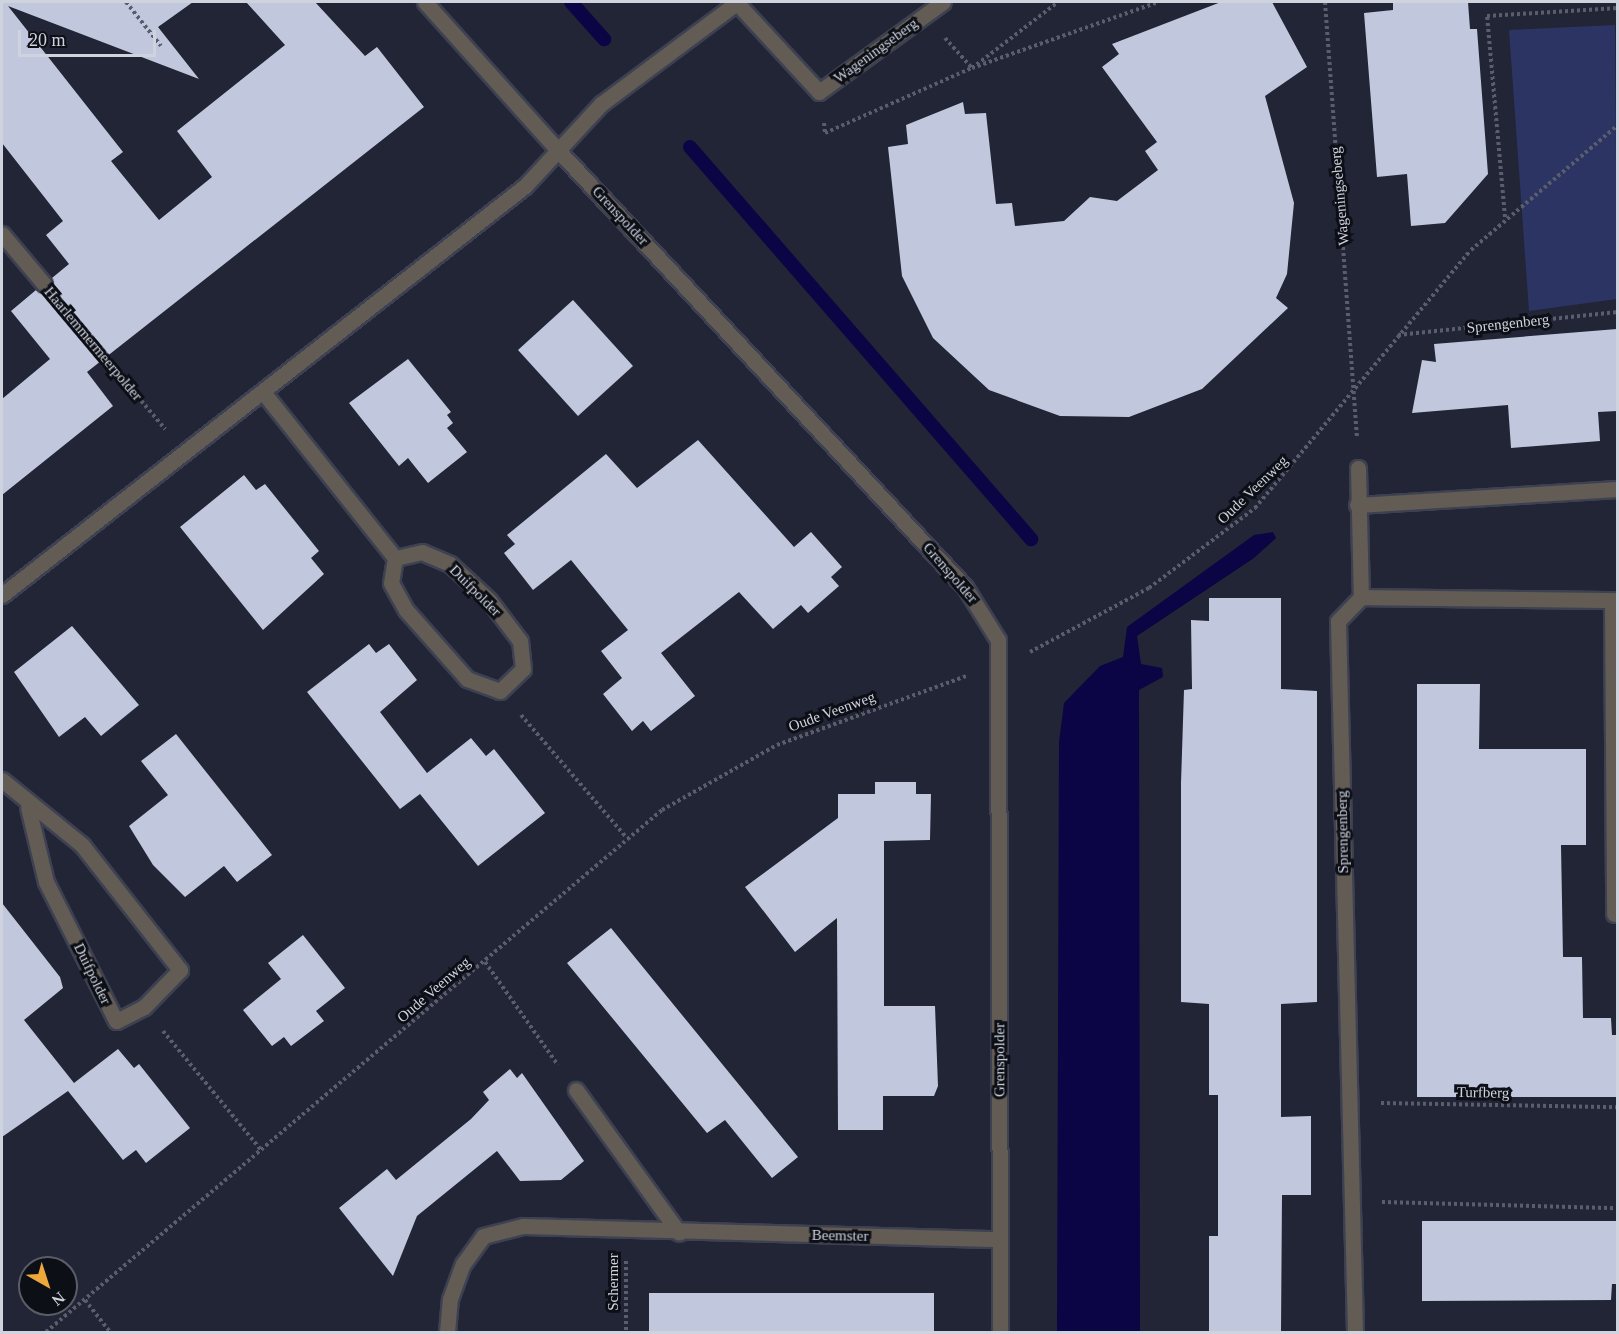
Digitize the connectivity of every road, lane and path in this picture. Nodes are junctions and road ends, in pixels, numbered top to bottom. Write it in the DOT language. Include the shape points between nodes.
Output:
graph roads {
  1 [pos="126,2"];
  2 [pos="425,2"];
  3 [pos="737,2"];
  4 [pos="944,2"];
  5 [pos="1058,2"];
  6 [pos="1158,2"];
  7 [pos="1325,2"];
  8 [pos="1617,8"];
  9 [pos="161,46"];
  10 [pos="972,68"];
  11 [pos="819,92"];
  12 [pos="1617,125"];
  13 [pos="556,148"];
  14 [pos="1505,218"];
  15 [pos="2,234"];
  16 [pos="44,284"];
  17 [pos="1617,312"];
  18 [pos="1398,335"];
  19 [pos="1356,391"];
  20 [pos="263,392"];
  21 [pos="185,453"];
  22 [pos="1358,468"];
  23 [pos="1617,489"];
  24 [pos="1357,505"];
  25 [pos="395,558"];
  26 [pos="2,595"];
  27 [pos="1361,597"];
  28 [pos="1615,600"];
  29 [pos="1001,663"];
  30 [pos="500,691"];
  31 [pos="2,780"];
  32 [pos="28,807"];
  33 [pos="626,837"];
  34 [pos="1614,914"];
  35 [pos="485,962"];
  36 [pos="144,1007"];
  37 [pos="576,1090"];
  38 [pos="1349,1102"];
  39 [pos="1617,1107"];
  40 [pos="262,1150"];
  41 [pos="1351,1201"];
  42 [pos="1617,1208"];
  43 [pos="626,1232"];
  44 [pos="679,1233"];
  45 [pos="1000,1239"];
  46 [pos="85,1300"];
  47 [pos="46,1332"];
  48 [pos="110,1332"];
  49 [pos="447,1332"];
  50 [pos="626,1332"];
  51 [pos="1000,1332"];
  52 [pos="1355,1332"];
  1 -- 9 [label="path"];
  2 -- 13 [label="street, Grenspolder"];
  3 -- 11 [label="street, Wageningseberg"];
  3 -- 13 [label="street, Wageningseberg" via="601,104"];
  4 -- 11 [label="street, Wageningseberg"];
  5 -- 10 [label="path"];
  6 -- 10 [label="path"];
  7 -- 19 [label="path, Wageningseberg"];
  8 -- 14 [label="path" via="1487,16"];
  10 -- 11 [label="path" via="825,133"];
  12 -- 14 [label="path, Oude Veenweg"];
  13 -- 20 [label="street" via="525,186"];
  13 -- 29 [label="street, Grenspolder" via="965,586 988,619"];
  14 -- 18 [label="path, Oude Veenweg"];
  15 -- 16 [label="street, Haarlemmermeerpolder"];
  16 -- 21 [label="path, Haarlemmermeerpolder"];
  17 -- 18 [label="path, Sprengenberg"];
  18 -- 19 [label="path, Oude Veenweg"];
  19 -- 22 [label="path, Wageningseberg"];
  19 -- 29 [label="path, Oude Veenweg" via="1281,482 1221,538 1106,614"];
  20 -- 21 [label="street"];
  20 -- 25 [label="street"];
  21 -- 26 [label="street"];
  22 -- 24 [label="street"];
  23 -- 24 [label="street"];
  24 -- 27 [label="street"];
  25 -- 30 [label="street" via="392,582 406,610 467,679"];
  25 -- 30 [label="street, Duifpolder" via="422,552 450,564 489,600 520,640 523,669"];
  27 -- 28 [label="street"];
  27 -- 38 [label="street, Sprengenberg" via="1338,621"];
  28 -- 34 [label="street"];
  29 -- 33 [label="path, Oude Veenweg" via="740,761"];
  29 -- 45 [label="street, Grenspolder"];
  30 -- 33 [label="path"];
  31 -- 32 [label="street, Duifpolder"];
  32 -- 36 [label="street, Duifpolder" via="46,882 116,1021"];
  32 -- 36 [label="street, Duifpolder" via="82,845 180,970"];
  33 -- 35 [label="path, Oude Veenweg"];
  35 -- 37 [label="path"];
  35 -- 40 [label="path, Oude Veenweg"];
  36 -- 40 [label="path"];
  37 -- 44 [label="street"];
  38 -- 39 [label="path, Turfberg"];
  38 -- 41 [label="street, Sprengenberg"];
  40 -- 46 [label="path, Oude Veenweg"];
  41 -- 42 [label="path"];
  41 -- 52 [label="street, Sprengenberg"];
  43 -- 44 [label="street, Beemster"];
  43 -- 49 [label="street, Beemster" via="523,1226 483,1236 463,1264 450,1299"];
  43 -- 50 [label="path, Schermer"];
  44 -- 45 [label="street, Beemster"];
  45 -- 51 [label="street, Grenspolder"];
  46 -- 47 [label="path, Oude Veenweg"];
  46 -- 48 [label="path"];
}
